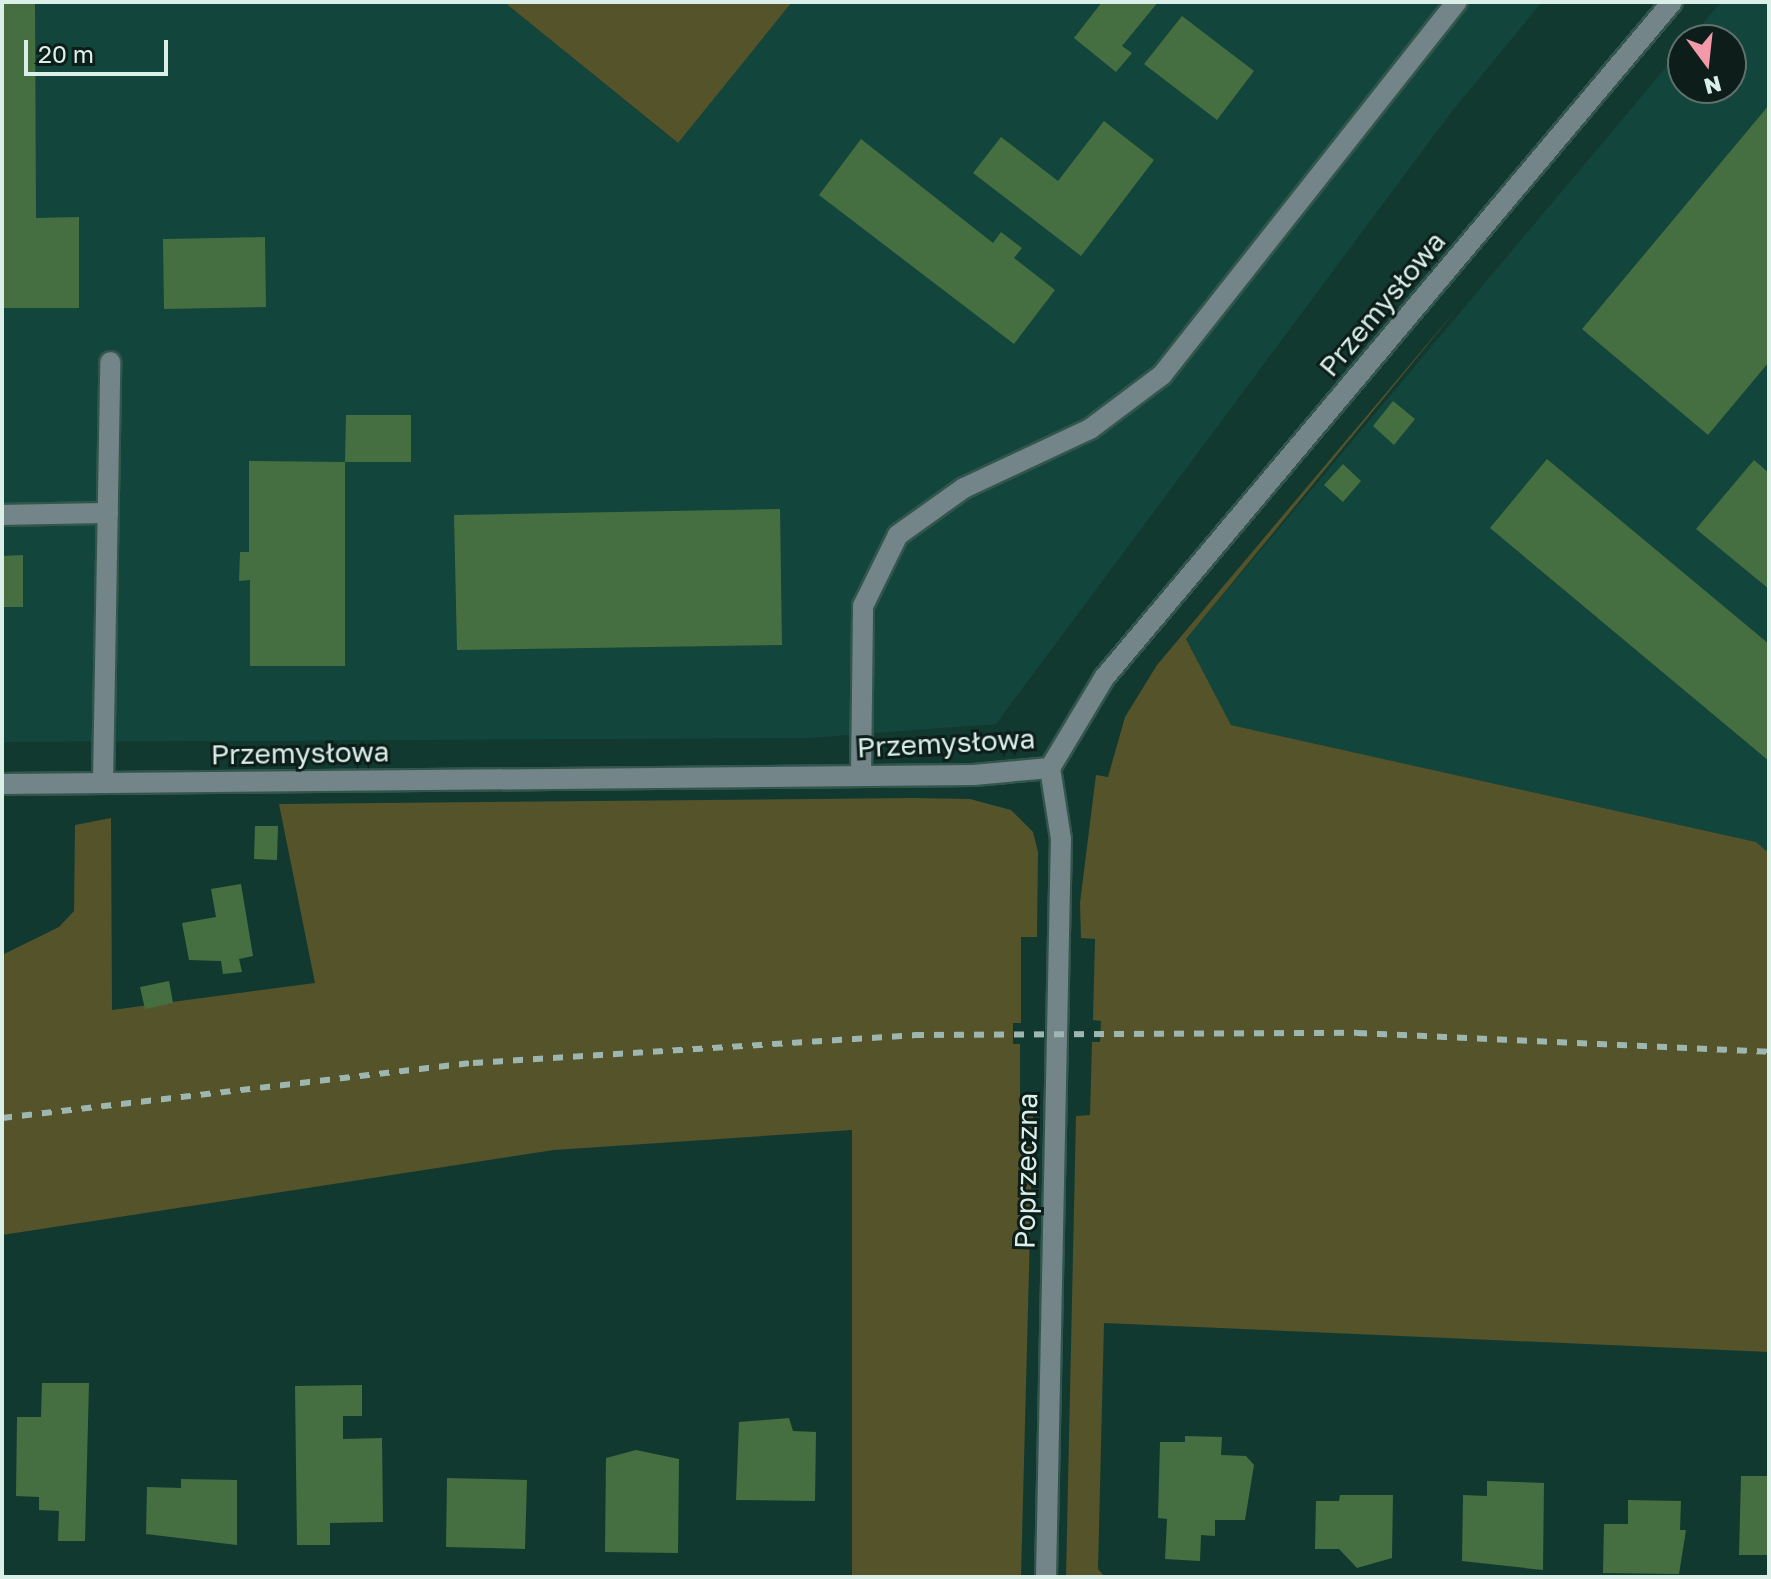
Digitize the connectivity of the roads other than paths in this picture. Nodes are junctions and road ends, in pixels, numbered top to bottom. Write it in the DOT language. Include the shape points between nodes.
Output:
graph roads {
  1 [pos="1457,2"];
  2 [pos="1672,2"];
  3 [pos="110,362"];
  4 [pos="108,513"];
  5 [pos="2,515"];
  6 [pos="1050,768"];
  7 [pos="861,776"];
  8 [pos="103,783"];
  9 [pos="2,784"];
  10 [pos="1046,1577"];
  1 -- 7 [label="street" via="1162,375 1090,429 964,488 898,535 863,606"];
  2 -- 6 [label="street, Przemysłowa" via="1104,678"];
  3 -- 4 [label="street"];
  4 -- 5 [label="street"];
  4 -- 8 [label="street"];
  6 -- 7 [label="street, Przemysłowa"];
  6 -- 10 [label="street, Poprzeczna" via="1061,839"];
  7 -- 8 [label="street, Przemysłowa"];
  8 -- 9 [label="street, Przemysłowa"];
}
